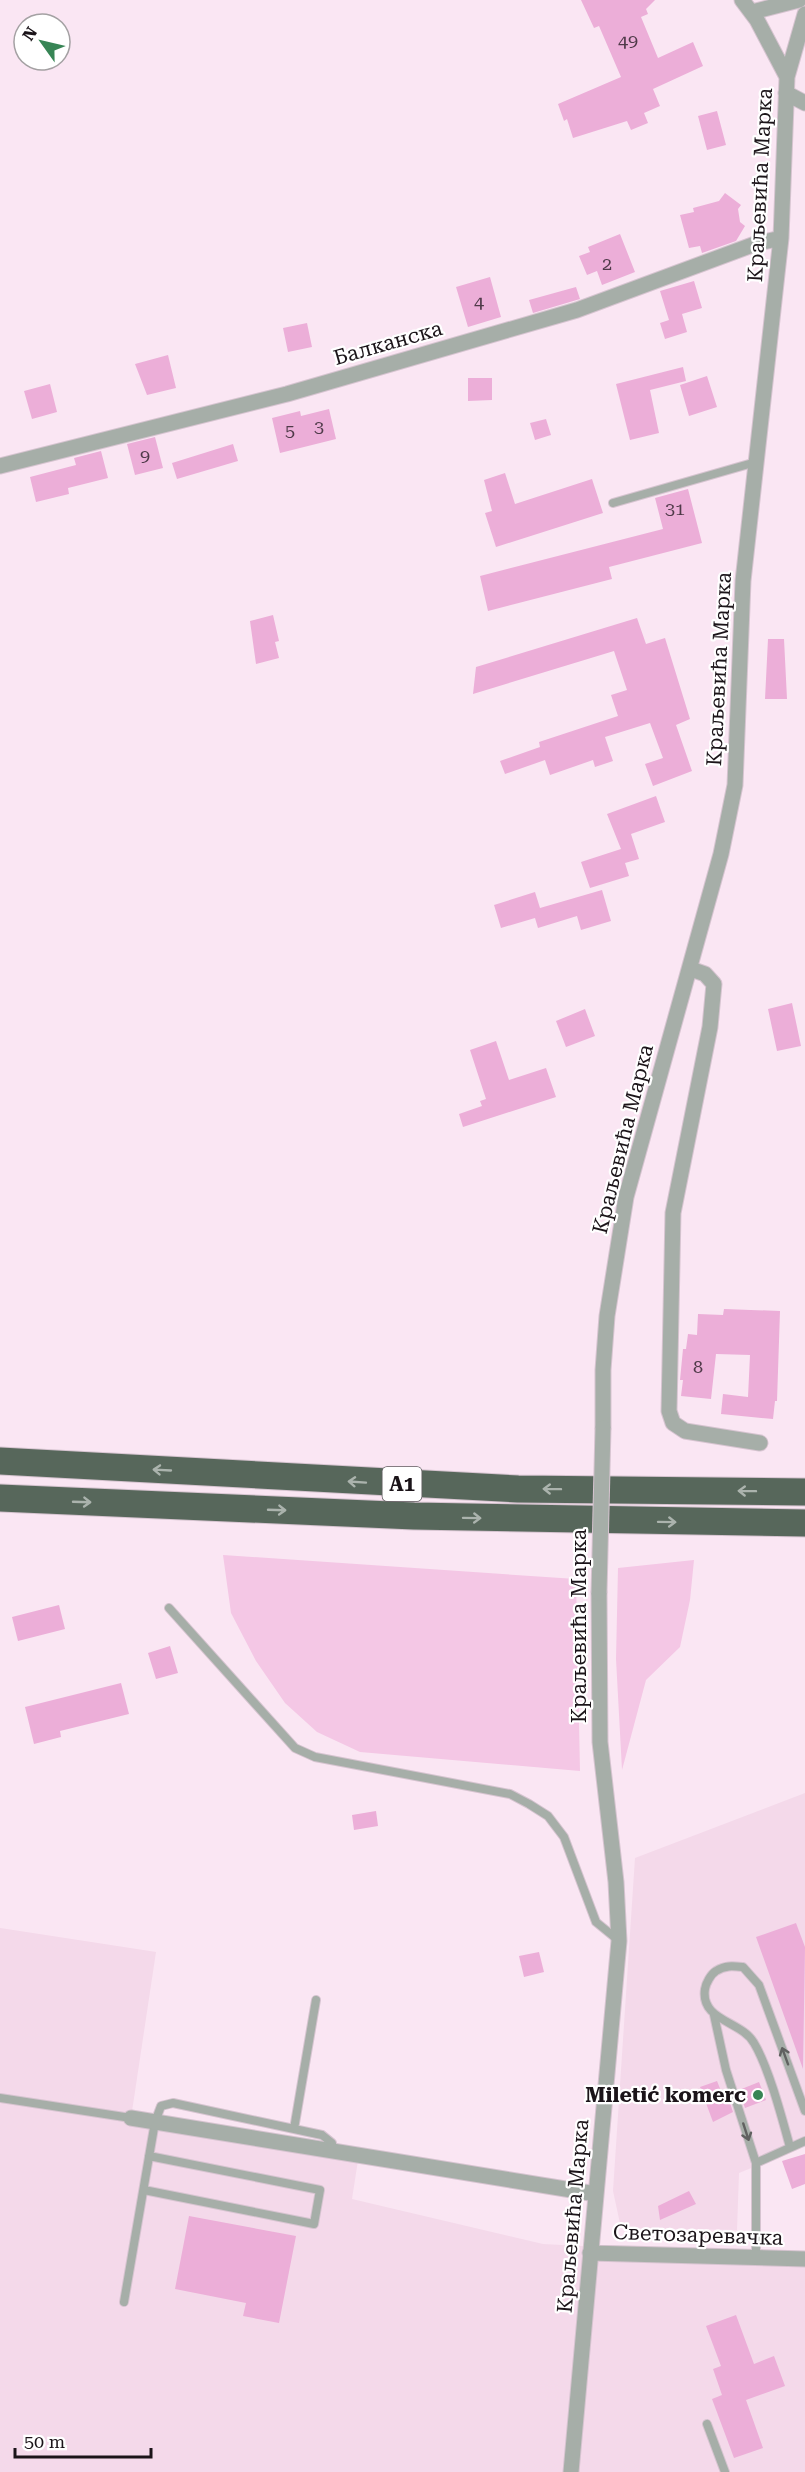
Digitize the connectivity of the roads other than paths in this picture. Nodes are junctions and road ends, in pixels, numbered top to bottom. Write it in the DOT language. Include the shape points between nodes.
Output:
graph roads {
  1 [pos="799,0"];
  2 [pos="747,6"];
  3 [pos="805,14"];
  4 [pos="787,76"];
  5 [pos="786,93"];
  6 [pos="805,103"];
  7 [pos="781,238"];
  8 [pos="756,462"];
  9 [pos="0,466"];
  10 [pos="614,503"];
  11 [pos="691,969"];
  12 [pos="760,1443"];
  13 [pos="0,1461"];
  14 [pos="805,1492"];
  15 [pos="0,1497"];
  16 [pos="805,1523"];
  17 [pos="170,1608"];
  18 [pos="619,1941"];
  19 [pos="316,2000"];
  20 [pos="714,2015"];
  21 [pos="0,2098"];
  22 [pos="805,2111"];
  23 [pos="131,2118"];
  24 [pos="155,2122"];
  25 [pos="294,2129"];
  26 [pos="805,2141"];
  27 [pos="790,2147"];
  28 [pos="332,2150"];
  29 [pos="149,2156"];
  30 [pos="756,2163"];
  31 [pos="144,2190"];
  32 [pos="596,2194"];
  33 [pos="590,2253"];
  34 [pos="756,2257"];
  35 [pos="805,2259"];
  36 [pos="124,2302"];
  37 [pos="707,2424"];
  38 [pos="571,2472"];
  39 [pos="725,2472"];
  1 -- 2 [label="street, Краљевића Марка"];
  2 -- 4 [label="street, Краљевића Марка"];
  3 -- 4 [label="street"];
  4 -- 5 [label="street, Краљевића Марка"];
  5 -- 6 [label="street"];
  5 -- 7 [label="street, Краљевића Марка"];
  7 -- 8 [label="street, Краљевића Марка"];
  7 -- 9 [label="street, Балканска" via="566,313 287,394"];
  8 -- 10 [label="lane"];
  8 -- 11 [label="street, Краљевића Марка" via="743,581 735,785 726,836"];
  11 -- 12 [label="street" via="705,974 714,984 710,1027 673,1213 669,1411 673,1423 686,1431"];
  11 -- 18 [label="street, Краљевића Марка, bridge" via="642,1134 620,1225 607,1316 599,1593 600,1742"];
  14 -- 13 [label="highway, A1, one-way" via="518,1489"];
  15 -- 16 [label="highway, A1, one-way" via="414,1516"];
  17 -- 18 [label="lane" via="295,1748 315,1757 510,1794 548,1816 564,1837 596,1922"];
  18 -- 32 [label="street, Краљевића Марка"];
  19 -- 25 [label="lane"];
  22 -- 20 [label="lane, one-way" via="759,1985 743,1967 723,1967 705,1985 706,2004"];
  20 -- 27 [label="lane" via="754,2042"];
  20 -- 30 [label="lane, one-way" via="726,2070"];
  21 -- 23 [label="lane"];
  23 -- 24 [label="street"];
  24 -- 25 [label="lane" via="161,2106 173,2103"];
  24 -- 28 [label="street"];
  24 -- 29 [label="lane"];
  25 -- 28 [label="lane" via="322,2135 332,2143"];
  26 -- 27 [label="lane"];
  27 -- 30 [label="lane"];
  28 -- 32 [label="street"];
  29 -- 31 [label="lane"];
  29 -- 31 [label="lane" via="320,2190 314,2224"];
  30 -- 34 [label="lane"];
  31 -- 36 [label="lane"];
  32 -- 33 [label="street, Краљевића Марка"];
  33 -- 34 [label="street, Светозаревачка"];
  33 -- 38 [label="street, Краљевића Марка"];
  34 -- 35 [label="street, Светозаревачка"];
  37 -- 39 [label="lane"];
}
